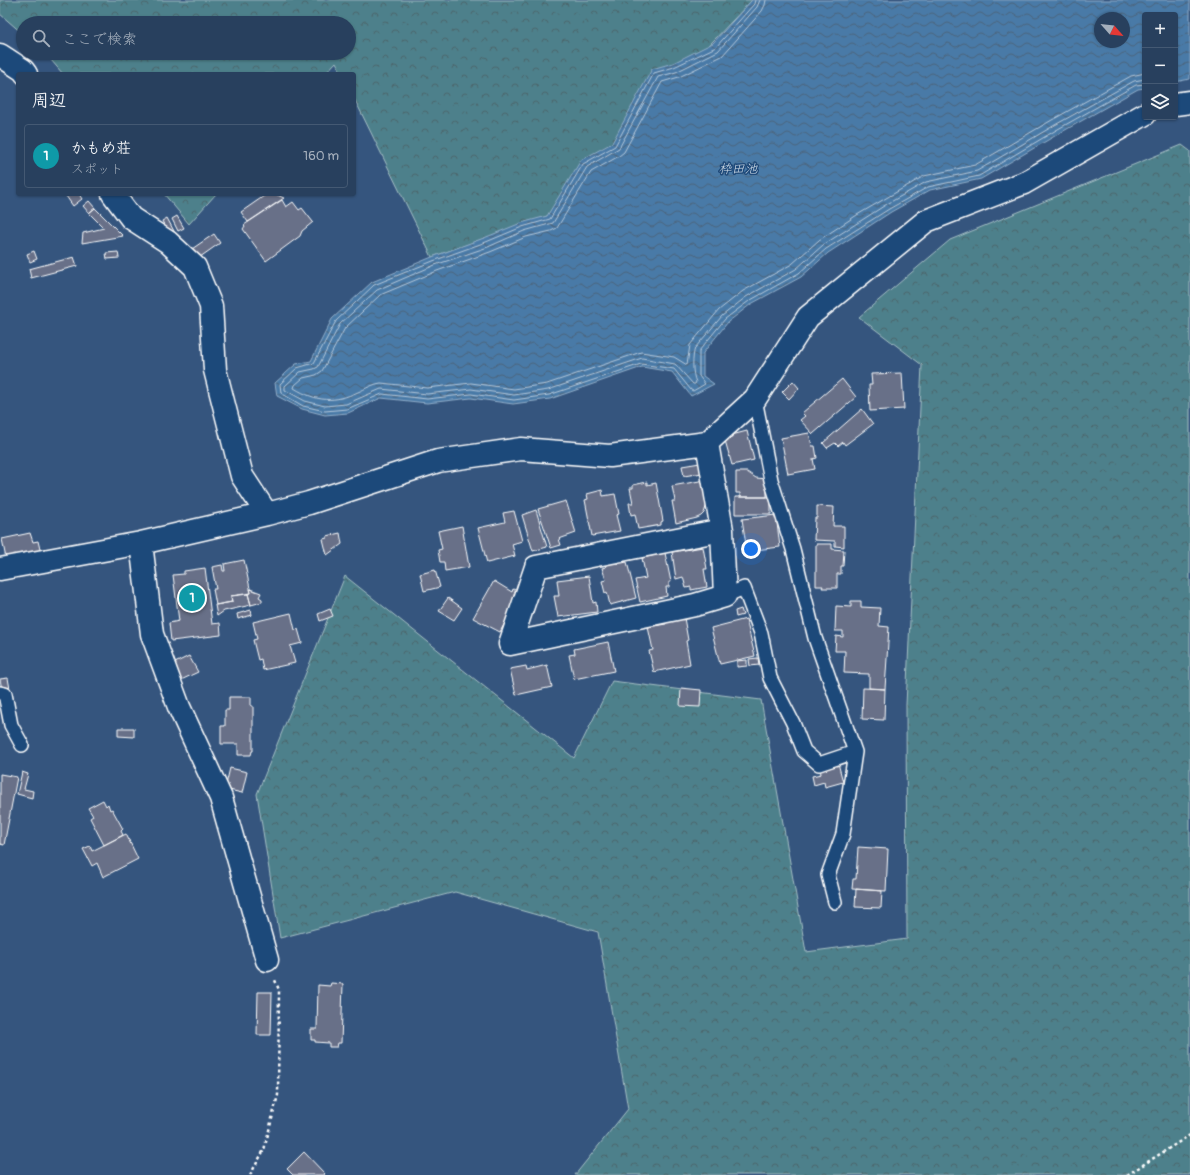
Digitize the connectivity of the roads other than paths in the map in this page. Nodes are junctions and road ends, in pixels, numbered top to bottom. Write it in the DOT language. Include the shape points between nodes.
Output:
graph roads {
  1 [pos="0,55"];
  2 [pos="24,72"];
  3 [pos="1190,102"];
  4 [pos="1178,104"];
  5 [pos="1142,116"];
  6 [pos="114,196"];
  7 [pos="755,399"];
  8 [pos="707,443"];
  9 [pos="267,514"];
  10 [pos="722,530"];
  11 [pos="141,542"];
  12 [pos="0,570"];
  13 [pos="725,596"];
  14 [pos="0,693"];
  15 [pos="22,745"];
  16 [pos="855,752"];
  17 [pos="835,902"];
  18 [pos="267,960"];
  1 -- 2 [label="street"];
  3 -- 4 [label="street"];
  5 -- 7 [label="street" via="1024,183 926,220 808,317"];
  6 -- 9 [label="street" via="131,218 168,242 195,267 211,306 215,370 242,476"];
  7 -- 8 [label="street"];
  7 -- 16 [label="lane" via="771,480 793,549 815,638"];
  8 -- 9 [label="street" via="610,456 521,449 438,461"];
  8 -- 10 [label="street"];
  9 -- 11 [label="street"];
  10 -- 13 [label="street"];
  10 -- 13 [label="street" via="536,567 510,644 695,605"];
  11 -- 12 [label="street"];
  11 -- 18 [label="street" via="152,634 179,706 221,798"];
  13 -- 16 [label="lane" via="744,588 761,633 770,678 804,751 819,764"];
  14 -- 15 [label="lane" via="5,694 11,725"];
  16 -- 17 [label="lane" via="843,834 828,875"];
}
